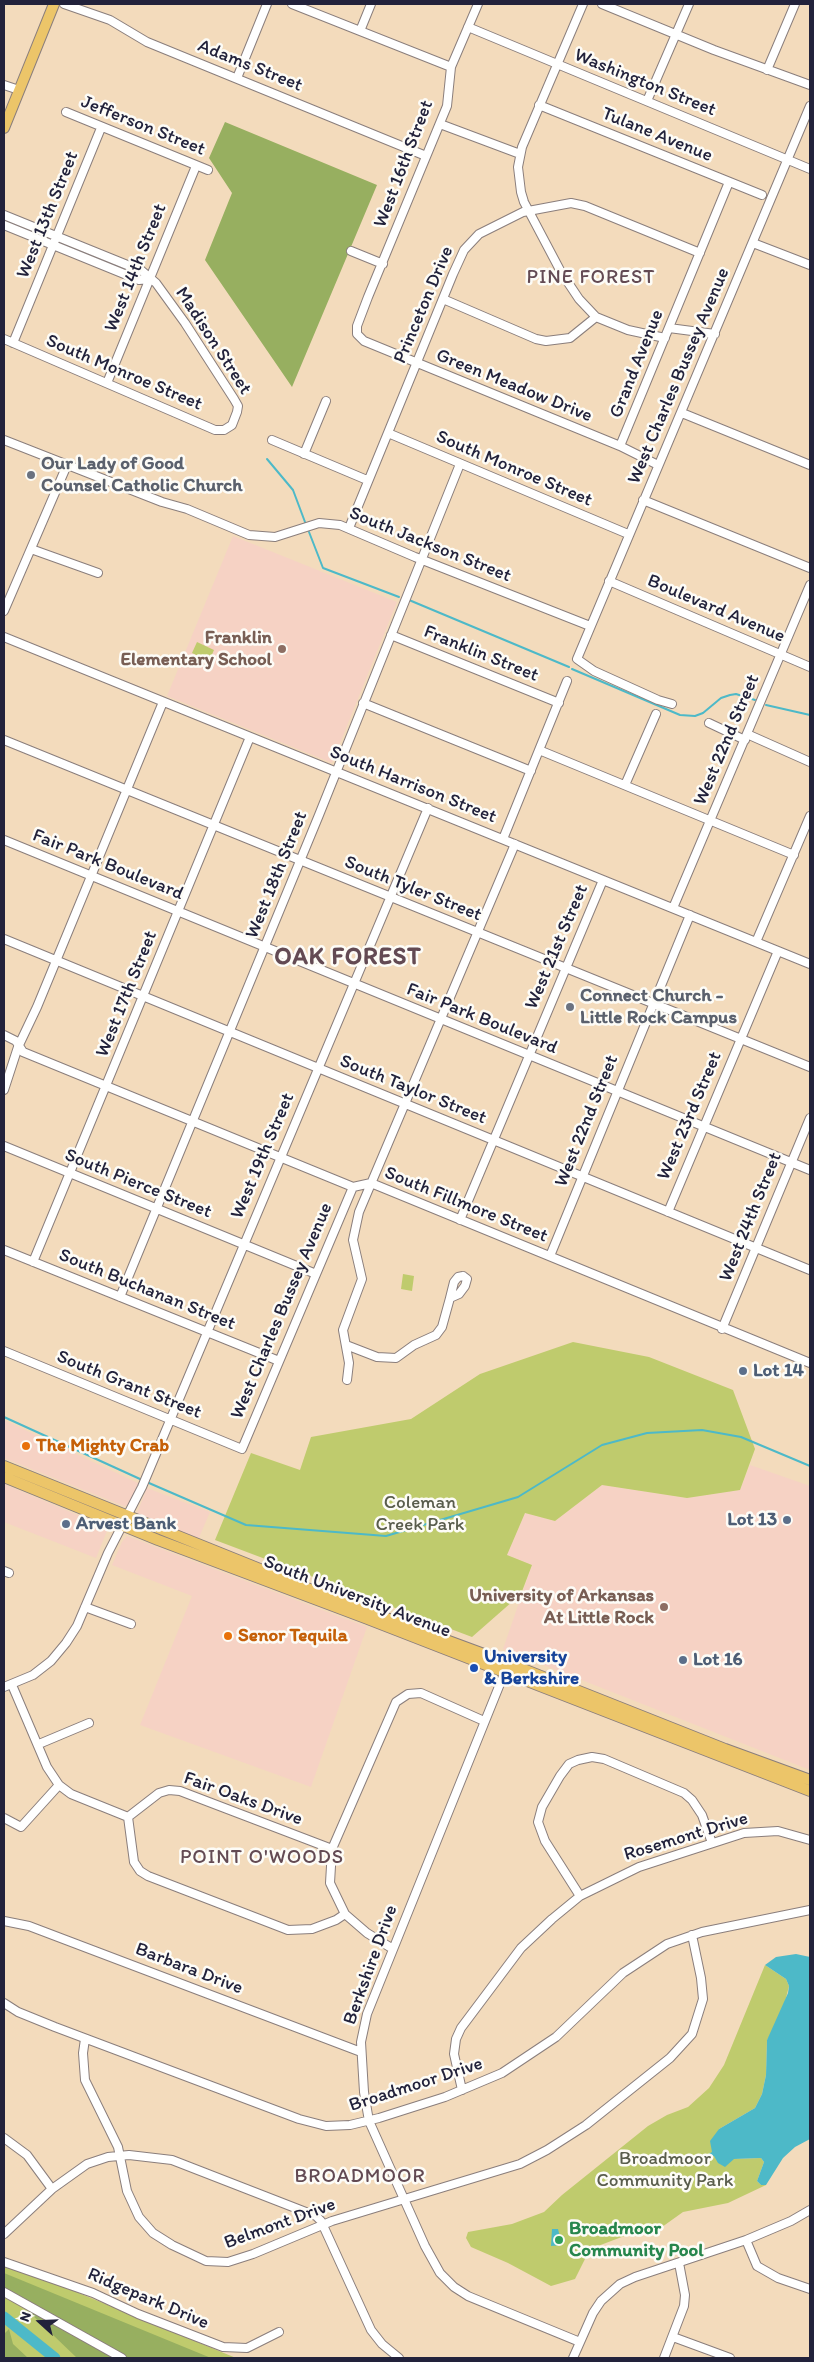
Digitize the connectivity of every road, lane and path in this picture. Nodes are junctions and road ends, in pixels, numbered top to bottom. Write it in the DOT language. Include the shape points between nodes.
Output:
graph roads {
  1 [pos="54,4"];
  2 [pos="64,4"];
  3 [pos="267,4"];
  4 [pos="292,4"];
  5 [pos="371,4"];
  6 [pos="478,4"];
  7 [pos="584,4"];
  8 [pos="602,4"];
  9 [pos="689,4"];
  10 [pos="795,4"];
  11 [pos="468,27"];
  12 [pos="360,32"];
  13 [pos="676,34"];
  14 [pos="557,64"];
  15 [pos="451,67"];
  16 [pos="768,70"];
  17 [pos="237,78"];
  18 [pos="4,85"];
  19 [pos="810,86"];
  20 [pos="19,90"];
  21 [pos="647,101"];
  22 [pos="539,105"];
  23 [pos="810,106"];
  24 [pos="66,112"];
  25 [pos="440,124"];
  26 [pos="4,128"];
  27 [pos="101,128"];
  28 [pos="520,154"];
  29 [pos="426,156"];
  30 [pos="787,160"];
  31 [pos="196,166"];
  32 [pos="810,169"];
  33 [pos="208,170"];
  34 [pos="729,182"];
  35 [pos="762,195"];
  36 [pos="528,211"];
  37 [pos="4,215"];
  38 [pos="4,225"];
  39 [pos="57,236"];
  40 [pos="753,243"];
  41 [pos="53,245"];
  42 [pos="351,251"];
  43 [pos="700,253"];
  44 [pos="382,264"];
  45 [pos="810,265"];
  46 [pos="150,279"];
  47 [pos="443,299"];
  48 [pos="596,317"];
  49 [pos="669,328"];
  50 [pos="715,334"];
  51 [pos="358,336"];
  52 [pos="665,338"];
  53 [pos="4,339"];
  54 [pos="13,343"];
  55 [pos="416,363"];
  56 [pos="107,383"];
  57 [pos="326,401"];
  58 [pos="682,413"];
  59 [pos="232,425"];
  60 [pos="388,433"];
  61 [pos="4,440"];
  62 [pos="272,440"];
  63 [pos="620,446"];
  64 [pos="304,454"];
  65 [pos="460,464"];
  66 [pos="67,465"];
  67 [pos="658,465"];
  68 [pos="810,465"];
  69 [pos="368,480"];
  70 [pos="643,500"];
  71 [pos="349,528"];
  72 [pos="628,534"];
  73 [pos="31,549"];
  74 [pos="421,560"];
  75 [pos="810,568"];
  76 [pos="98,573"];
  77 [pos="609,581"];
  78 [pos="810,585"];
  79 [pos="4,611"];
  80 [pos="590,626"];
  81 [pos="391,634"];
  82 [pos="4,637"];
  83 [pos="781,654"];
  84 [pos="810,667"];
  85 [pos="567,681"];
  86 [pos="163,702"];
  87 [pos="363,703"];
  88 [pos="559,703"];
  89 [pos="672,704"];
  90 [pos="656,714"];
  91 [pos="709,723"];
  92 [pos="746,737"];
  93 [pos="250,738"];
  94 [pos="4,740"];
  95 [pos="539,750"];
  96 [pos="810,762"];
  97 [pos="531,771"];
  98 [pos="336,772"];
  99 [pos="625,785"];
  100 [pos="125,790"];
  101 [pos="428,808"];
  102 [pos="810,816"];
  103 [pos="710,820"];
  104 [pos="214,826"];
  105 [pos="503,839"];
  106 [pos="4,840"];
  107 [pos="515,844"];
  108 [pos="794,854"];
  109 [pos="300,860"];
  110 [pos="91,876"];
  111 [pos="603,880"];
  112 [pos="390,897"];
  113 [pos="673,908"];
  114 [pos="178,911"];
  115 [pos="690,915"];
  116 [pos="478,932"];
  117 [pos="4,939"];
  118 [pos="756,942"];
  119 [pos="265,946"];
  120 [pos="778,951"];
  121 [pos="56,961"];
  122 [pos="810,964"];
  123 [pos="566,968"];
  124 [pos="354,982"];
  125 [pos="143,996"];
  126 [pos="653,1003"];
  127 [pos="441,1020"];
  128 [pos="230,1032"];
  129 [pos="4,1035"];
  130 [pos="741,1039"];
  131 [pos="18,1047"];
  132 [pos="529,1056"];
  133 [pos="810,1067"];
  134 [pos="318,1068"];
  135 [pos="106,1086"];
  136 [pos="4,1090"];
  137 [pos="616,1092"];
  138 [pos="405,1104"];
  139 [pos="810,1118"];
  140 [pos="192,1121"];
  141 [pos="704,1127"];
  142 [pos="494,1140"];
  143 [pos="4,1146"];
  144 [pos="281,1157"];
  145 [pos="790,1162"];
  146 [pos="810,1170"];
  147 [pos="70,1174"];
  148 [pos="583,1177"];
  149 [pos="371,1183"];
  150 [pos="353,1187"];
  151 [pos="347,1202"];
  152 [pos="361,1208"];
  153 [pos="156,1209"];
  154 [pos="668,1212"];
  155 [pos="460,1220"];
  156 [pos="244,1244"];
  157 [pos="756,1248"];
  158 [pos="4,1250"];
  159 [pos="550,1256"];
  160 [pos="33,1262"];
  161 [pos="810,1270"];
  162 [pos="316,1274"];
  163 [pos="120,1297"];
  164 [pos="450,1298"];
  165 [pos="722,1329"];
  166 [pos="207,1331"];
  167 [pos="346,1345"];
  168 [pos="4,1351"];
  169 [pos="279,1361"];
  170 [pos="810,1363"];
  171 [pos="346,1380"];
  172 [pos="170,1420"];
  173 [pos="242,1448"];
  174 [pos="4,1466"];
  175 [pos="4,1477"];
  176 [pos="126,1521"];
  177 [pos="85,1607"];
  178 [pos="131,1624"];
  179 [pos="506,1668"];
  180 [pos="8,1686"];
  181 [pos="484,1722"];
  182 [pos="89,1723"];
  183 [pos="38,1744"];
  184 [pos="810,1780"];
  185 [pos="59,1785"];
  186 [pos="810,1791"];
  187 [pos="128,1817"];
  188 [pos="4,1818"];
  189 [pos="810,1840"];
  190 [pos="712,1843"];
  191 [pos="332,1849"];
  192 [pos="580,1896"];
  193 [pos="810,1910"];
  194 [pos="345,1914"];
  195 [pos="4,1921"];
  196 [pos="692,1935"];
  197 [pos="393,1949"];
  198 [pos="4,2003"];
  199 [pos="85,2039"];
  200 [pos="361,2052"];
  201 [pos="462,2090"];
  202 [pos="369,2121"];
  203 [pos="4,2138"];
  204 [pos="120,2156"];
  205 [pos="52,2189"];
  206 [pos="404,2198"];
  207 [pos="810,2210"];
  208 [pos="323,2225"];
  209 [pos="4,2234"];
  210 [pos="746,2240"];
  211 [pos="4,2262"];
  212 [pos="679,2263"];
  213 [pos="810,2290"];
  214 [pos="4,2292"];
  215 [pos="279,2332"];
  216 [pos="673,2337"];
  217 [pos="580,2342"];
  218 [pos="122,2358"];
  219 [pos="399,2358"];
  220 [pos="573,2358"];
  221 [pos="664,2358"];
  222 [pos="730,2358"];
  1 -- 20 [label="main road"];
  2 -- 17 [label="street, Adams Street" via="110,20 147,42"];
  3 -- 17 [label="street"];
  4 -- 12 [label="street"];
  5 -- 12 [label="street"];
  6 -- 11 [label="street, West 16th Street"];
  7 -- 14 [label="street"];
  8 -- 13 [label="street"];
  9 -- 13 [label="street"];
  10 -- 16 [label="street"];
  11 -- 14 [label="street, Washington Street"];
  11 -- 15 [label="street, West 16th Street"];
  12 -- 15 [label="street"];
  13 -- 16 [label="street"];
  13 -- 21 [label="street"];
  14 -- 21 [label="street, Washington Street"];
  14 -- 22 [label="street"];
  15 -- 25 [label="street, West 16th Street"];
  16 -- 19 [label="street"];
  17 -- 29 [label="street, Adams Street"];
  18 -- 20 [label="street"];
  20 -- 26 [label="main road"];
  21 -- 30 [label="street, Washington Street"];
  22 -- 28 [label="street"];
  22 -- 34 [label="street, Tulane Avenue"];
  23 -- 30 [label="street, West Charles Bussey Avenue"];
  24 -- 27 [label="street, Jefferson Street"];
  25 -- 28 [label="street"];
  25 -- 29 [label="street, West 16th Street"];
  27 -- 31 [label="street, Jefferson Street"];
  27 -- 39 [label="street, West 13th Street"];
  28 -- 36 [label="street" via="519,183"];
  29 -- 44 [label="street, West 16th Street"];
  30 -- 32 [label="street, Washington Street"];
  30 -- 40 [label="street, West Charles Bussey Avenue"];
  31 -- 33 [label="street, Jefferson Street"];
  31 -- 46 [label="street, West 14th Street"];
  34 -- 35 [label="street, Tulane Avenue"];
  34 -- 43 [label="street, Grand Avenue"];
  36 -- 43 [label="street, Princeton Drive" via="576,204"];
  36 -- 47 [label="street, Princeton Drive" via="472,240 462,253"];
  36 -- 48 [label="street" via="569,285"];
  37 -- 39 [label="street, Madison Street"];
  38 -- 41 [label="street, Madison Street"];
  39 -- 41 [label="street, West 13th Street"];
  39 -- 46 [label="street, Madison Street" via="142,271"];
  40 -- 45 [label="street"];
  40 -- 50 [label="street, West Charles Bussey Avenue"];
  41 -- 46 [label="street, Madison Street" via="140,280"];
  41 -- 54 [label="street, West 13th Street"];
  42 -- 44 [label="street"];
  43 -- 49 [label="street, Grand Avenue"];
  44 -- 51 [label="street, West 16th Street" via="357,326"];
  46 -- 56 [label="street, West 14th Street"];
  46 -- 59 [label="street, Madison Street" via="185,323 238,406"];
  47 -- 48 [label="street" via="546,341 570,338"];
  47 -- 55 [label="street, Princeton Drive"];
  48 -- 52 [label="street" via="628,330"];
  49 -- 50 [label="street"];
  49 -- 52 [label="street, Grand Avenue"];
  50 -- 58 [label="street, West Charles Bussey Avenue"];
  51 -- 55 [label="street, Green Meadow Drive"];
  52 -- 63 [label="street, Grand Avenue"];
  53 -- 54 [label="street, South Monroe Street"];
  54 -- 56 [label="street, South Monroe Street"];
  55 -- 60 [label="street, Princeton Drive"];
  55 -- 63 [label="street, Green Meadow Drive"];
  56 -- 59 [label="street, South Monroe Street" via="215,430 224,430"];
  57 -- 64 [label="street"];
  58 -- 67 [label="street, West Charles Bussey Avenue"];
  58 -- 68 [label="street"];
  60 -- 65 [label="street, South Monroe Street"];
  60 -- 69 [label="street, Princeton Drive"];
  61 -- 66 [label="street, South Jackson Street"];
  62 -- 64 [label="street"];
  63 -- 67 [label="street, Green Meadow Drive"];
  64 -- 69 [label="street"];
  65 -- 72 [label="street, South Monroe Street"];
  65 -- 74 [label="street, West 18th Street"];
  66 -- 71 [label="street, South Jackson Street" via="187,509 249,536 275,537 326,522"];
  66 -- 73 [label="street"];
  67 -- 70 [label="street, West Charles Bussey Avenue"];
  69 -- 71 [label="street, Princeton Drive"];
  70 -- 72 [label="street, West Charles Bussey Avenue"];
  70 -- 75 [label="street"];
  71 -- 74 [label="street, South Jackson Street"];
  72 -- 77 [label="street, West Charles Bussey Avenue"];
  73 -- 76 [label="street"];
  73 -- 79 [label="street"];
  74 -- 80 [label="street, South Jackson Street"];
  74 -- 81 [label="street, West 18th Street"];
  77 -- 80 [label="street, West Charles Bussey Avenue"];
  77 -- 83 [label="street, Boulevard Avenue"];
  78 -- 83 [label="street, West 22nd Street"];
  80 -- 89 [label="street, West Charles Bussey Avenue" via="577,659 594,671"];
  81 -- 87 [label="street, West 18th Street"];
  81 -- 88 [label="street, Franklin Street"];
  82 -- 86 [label="street, South Harrison Street"];
  83 -- 84 [label="street, Boulevard Avenue"];
  83 -- 92 [label="street, West 22nd Street"];
  85 -- 88 [label="street"];
  86 -- 93 [label="street, South Harrison Street"];
  86 -- 100 [label="street"];
  87 -- 97 [label="street"];
  87 -- 98 [label="street, West 18th Street"];
  88 -- 95 [label="street"];
  90 -- 99 [label="street"];
  91 -- 92 [label="street"];
  92 -- 96 [label="street"];
  92 -- 103 [label="street, West 22nd Street"];
  93 -- 98 [label="street, South Harrison Street"];
  93 -- 104 [label="street, West 17th Street"];
  94 -- 100 [label="street, South Tyler Street"];
  95 -- 97 [label="street"];
  95 -- 99 [label="street"];
  97 -- 105 [label="street"];
  98 -- 101 [label="street, South Harrison Street"];
  98 -- 109 [label="street, West 18th Street"];
  99 -- 103 [label="street"];
  100 -- 104 [label="street, South Tyler Street"];
  100 -- 110 [label="street"];
  101 -- 105 [label="street, South Harrison Street"];
  101 -- 112 [label="street, West 19th Street"];
  102 -- 108 [label="street"];
  103 -- 108 [label="street"];
  103 -- 113 [label="street, West 22nd Street"];
  104 -- 109 [label="street, South Tyler Street"];
  104 -- 114 [label="street, West 17th Street"];
  105 -- 107 [label="street, South Harrison Street"];
  106 -- 110 [label="street, Fair Park Boulevard"];
  107 -- 111 [label="street, South Harrison Street"];
  107 -- 116 [label="street"];
  108 -- 118 [label="street"];
  109 -- 112 [label="street, South Tyler Street"];
  109 -- 119 [label="street, West 18th Street"];
  110 -- 114 [label="street, Fair Park Boulevard"];
  110 -- 121 [label="street"];
  111 -- 113 [label="street, South Harrison Street"];
  111 -- 123 [label="street, West 21st Street"];
  112 -- 116 [label="street, South Tyler Street"];
  112 -- 124 [label="street, West 19th Street"];
  113 -- 115 [label="street, South Harrison Street"];
  114 -- 119 [label="street, Fair Park Boulevard"];
  114 -- 125 [label="street, West 17th Street"];
  115 -- 118 [label="street, South Harrison Street"];
  115 -- 126 [label="street, West 22nd Street"];
  116 -- 123 [label="street, South Tyler Street"];
  116 -- 127 [label="street"];
  117 -- 121 [label="street, South Taylor Street"];
  118 -- 120 [label="street, South Harrison Street"];
  119 -- 124 [label="street, Fair Park Boulevard"];
  119 -- 128 [label="street, West 18th Street"];
  120 -- 122 [label="street, South Harrison Street"];
  120 -- 130 [label="street, West 23rd Street"];
  121 -- 125 [label="street, South Taylor Street"];
  121 -- 131 [label="street"];
  123 -- 126 [label="street, South Tyler Street"];
  123 -- 132 [label="street, West 21st Street"];
  124 -- 127 [label="street, Fair Park Boulevard"];
  124 -- 134 [label="street, West 19th Street"];
  125 -- 128 [label="street, South Taylor Street"];
  125 -- 135 [label="street, West 17th Street"];
  126 -- 130 [label="street, South Tyler Street"];
  126 -- 137 [label="street, West 22nd Street"];
  127 -- 132 [label="street, Fair Park Boulevard"];
  127 -- 138 [label="street"];
  128 -- 134 [label="street, South Taylor Street"];
  128 -- 140 [label="street, West 18th Street"];
  129 -- 131 [label="street, South Fillmore Street" via="16,1041"];
  130 -- 133 [label="street, South Tyler Street"];
  130 -- 141 [label="street, West 23rd Street"];
  131 -- 135 [label="street, South Fillmore Street" via="23,1052"];
  131 -- 136 [label="street"];
  132 -- 137 [label="street, Fair Park Boulevard"];
  132 -- 142 [label="street, West 21st Street"];
  134 -- 138 [label="street, South Taylor Street"];
  134 -- 144 [label="street, West 19th Street"];
  135 -- 140 [label="street, South Fillmore Street"];
  135 -- 147 [label="street, West 17th Street"];
  137 -- 141 [label="street, Fair Park Boulevard"];
  137 -- 148 [label="street, West 22nd Street"];
  138 -- 142 [label="street, South Taylor Street"];
  138 -- 149 [label="street"];
  139 -- 145 [label="street, West 24th Street"];
  140 -- 144 [label="street, South Fillmore Street"];
  140 -- 153 [label="street, West 18th Street"];
  141 -- 145 [label="street, Fair Park Boulevard"];
  141 -- 154 [label="street, West 23rd Street"];
  142 -- 148 [label="street, South Taylor Street"];
  142 -- 155 [label="street, West 21st Street"];
  143 -- 147 [label="street, South Pierce Street"];
  144 -- 150 [label="street, South Fillmore Street"];
  144 -- 156 [label="street, West 19th Street"];
  145 -- 146 [label="street, Fair Park Boulevard"];
  145 -- 157 [label="street, West 24th Street"];
  147 -- 153 [label="street, South Pierce Street"];
  147 -- 160 [label="street, West 17th Street"];
  148 -- 154 [label="street, South Taylor Street"];
  148 -- 159 [label="street, West 22nd Street"];
  149 -- 150 [label="street, South Fillmore Street"];
  149 -- 152 [label="street"];
  149 -- 155 [label="street, South Fillmore Street"];
  150 -- 151 [label="street, West Charles Bussey Avenue"];
  151 -- 152 [label="street"];
  151 -- 162 [label="street, West Charles Bussey Avenue"];
  152 -- 167 [label="street" via="353,1240 362,1279 343,1328"];
  153 -- 156 [label="street, South Pierce Street"];
  153 -- 163 [label="street, West 18th Street"];
  154 -- 157 [label="street, South Taylor Street"];
  155 -- 159 [label="street, South Fillmore Street"];
  156 -- 162 [label="street, South Pierce Street"];
  156 -- 166 [label="street, West 19th Street"];
  157 -- 161 [label="street, South Taylor Street"];
  157 -- 165 [label="street, West 24th Street"];
  158 -- 160 [label="street, South Buchanan Street"];
  159 -- 165 [label="street, South Fillmore Street"];
  160 -- 163 [label="street, South Buchanan Street"];
  162 -- 169 [label="street, West Charles Bussey Avenue"];
  163 -- 166 [label="street, South Buchanan Street"];
  164 -- 167 [label="street" via="436,1335 396,1358 377,1357"];
  165 -- 170 [label="street, South Fillmore Street"];
  166 -- 169 [label="street, South Buchanan Street"];
  166 -- 172 [label="street, West 19th Street"];
  167 -- 171 [label="street"];
  168 -- 172 [label="street, South Grant Street"];
  169 -- 173 [label="street, West Charles Bussey Avenue"];
  172 -- 173 [label="street, South Grant Street"];
  172 -- 176 [label="street, West 19th Street"];
  174 -- 176 [label="main road, South University Avenue"];
  175 -- 176 [label="main road, South University Avenue"];
  176 -- 177 [label="street, West 19th Street"];
  176 -- 179 [label="main road, South University Avenue" via="332,1598"];
  177 -- 178 [label="street"];
  177 -- 180 [label="street, West 19th Street" via="72,1634 56,1656 33,1675"];
  179 -- 181 [label="street, Berkshire Drive"];
  179 -- 184 [label="main road, South University Avenue"];
  179 -- 186 [label="main road, South University Avenue"];
  180 -- 183 [label="street"];
  181 -- 191 [label="street" via="421,1693 408,1694 396,1702"];
  181 -- 197 [label="street, Berkshire Drive"];
  182 -- 183 [label="street"];
  183 -- 185 [label="street" via="47,1768"];
  185 -- 187 [label="street" via="71,1794"];
  185 -- 188 [label="street" via="21,1828"];
  187 -- 191 [label="street, Fair Oaks Drive" via="159,1793 180,1790"];
  187 -- 194 [label="street" via="134,1862 148,1876 294,1931 312,1929"];
  189 -- 190 [label="street, Rosemont Drive" via="767,1830"];
  190 -- 192 [label="street, Rosemont Drive" via="639,1867"];
  190 -- 192 [label="street" via="702,1815 684,1793 604,1759 578,1760 569,1764 560,1776 538,1822 545,1841"];
  191 -- 194 [label="street" via="330,1884"];
  192 -- 201 [label="street, Rosemont Drive" via="521,1948 461,2028 454,2054"];
  193 -- 196 [label="street, Broadmoor Drive"];
  194 -- 197 [label="street"];
  195 -- 200 [label="street, Barbara Drive" via="29,1926"];
  196 -- 201 [label="street, Broadmoor Drive" via="667,1944 637,1962 610,1984 571,2025 540,2049 502,2073"];
  196 -- 206 [label="street, Belmont Drive" via="702,1978 703,1999 692,2034 679,2051 586,2124 547,2150 520,2164"];
  197 -- 200 [label="street, Berkshire Drive" via="367,2014"];
  198 -- 199 [label="street, Broadmoor Drive" via="18,2012"];
  199 -- 202 [label="street, Broadmoor Drive" via="310,2122 337,2126"];
  199 -- 204 [label="street, Belmont Drive" via="85,2080"];
  200 -- 202 [label="street, Berkshire Drive"];
  201 -- 202 [label="street, Broadmoor Drive"];
  202 -- 206 [label="street, Berkshire Drive"];
  203 -- 205 [label="street" via="27,2155"];
  204 -- 205 [label="street" via="87,2164"];
  204 -- 208 [label="street" via="142,2155 172,2160 313,2214"];
  204 -- 208 [label="street, Belmont Drive" via="129,2198 142,2221 164,2241 206,2261 236,2260"];
  205 -- 209 [label="street"];
  206 -- 208 [label="street, Belmont Drive"];
  206 -- 217 [label="street, Berkshire Drive" via="432,2261 454,2287 480,2302"];
  207 -- 210 [label="street"];
  208 -- 219 [label="street" via="371,2330"];
  210 -- 212 [label="street"];
  210 -- 213 [label="street" via="757,2266"];
  211 -- 215 [label="street, Ridgepark Drive" via="93,2292 138,2314 222,2347 247,2348"];
  212 -- 216 [label="street" via="685,2295"];
  212 -- 217 [label="street" via="628,2280 610,2291 593,2313"];
  214 -- 218 [label="street"];
  216 -- 221 [label="street"];
  216 -- 222 [label="street"];
  217 -- 220 [label="street"];
}
